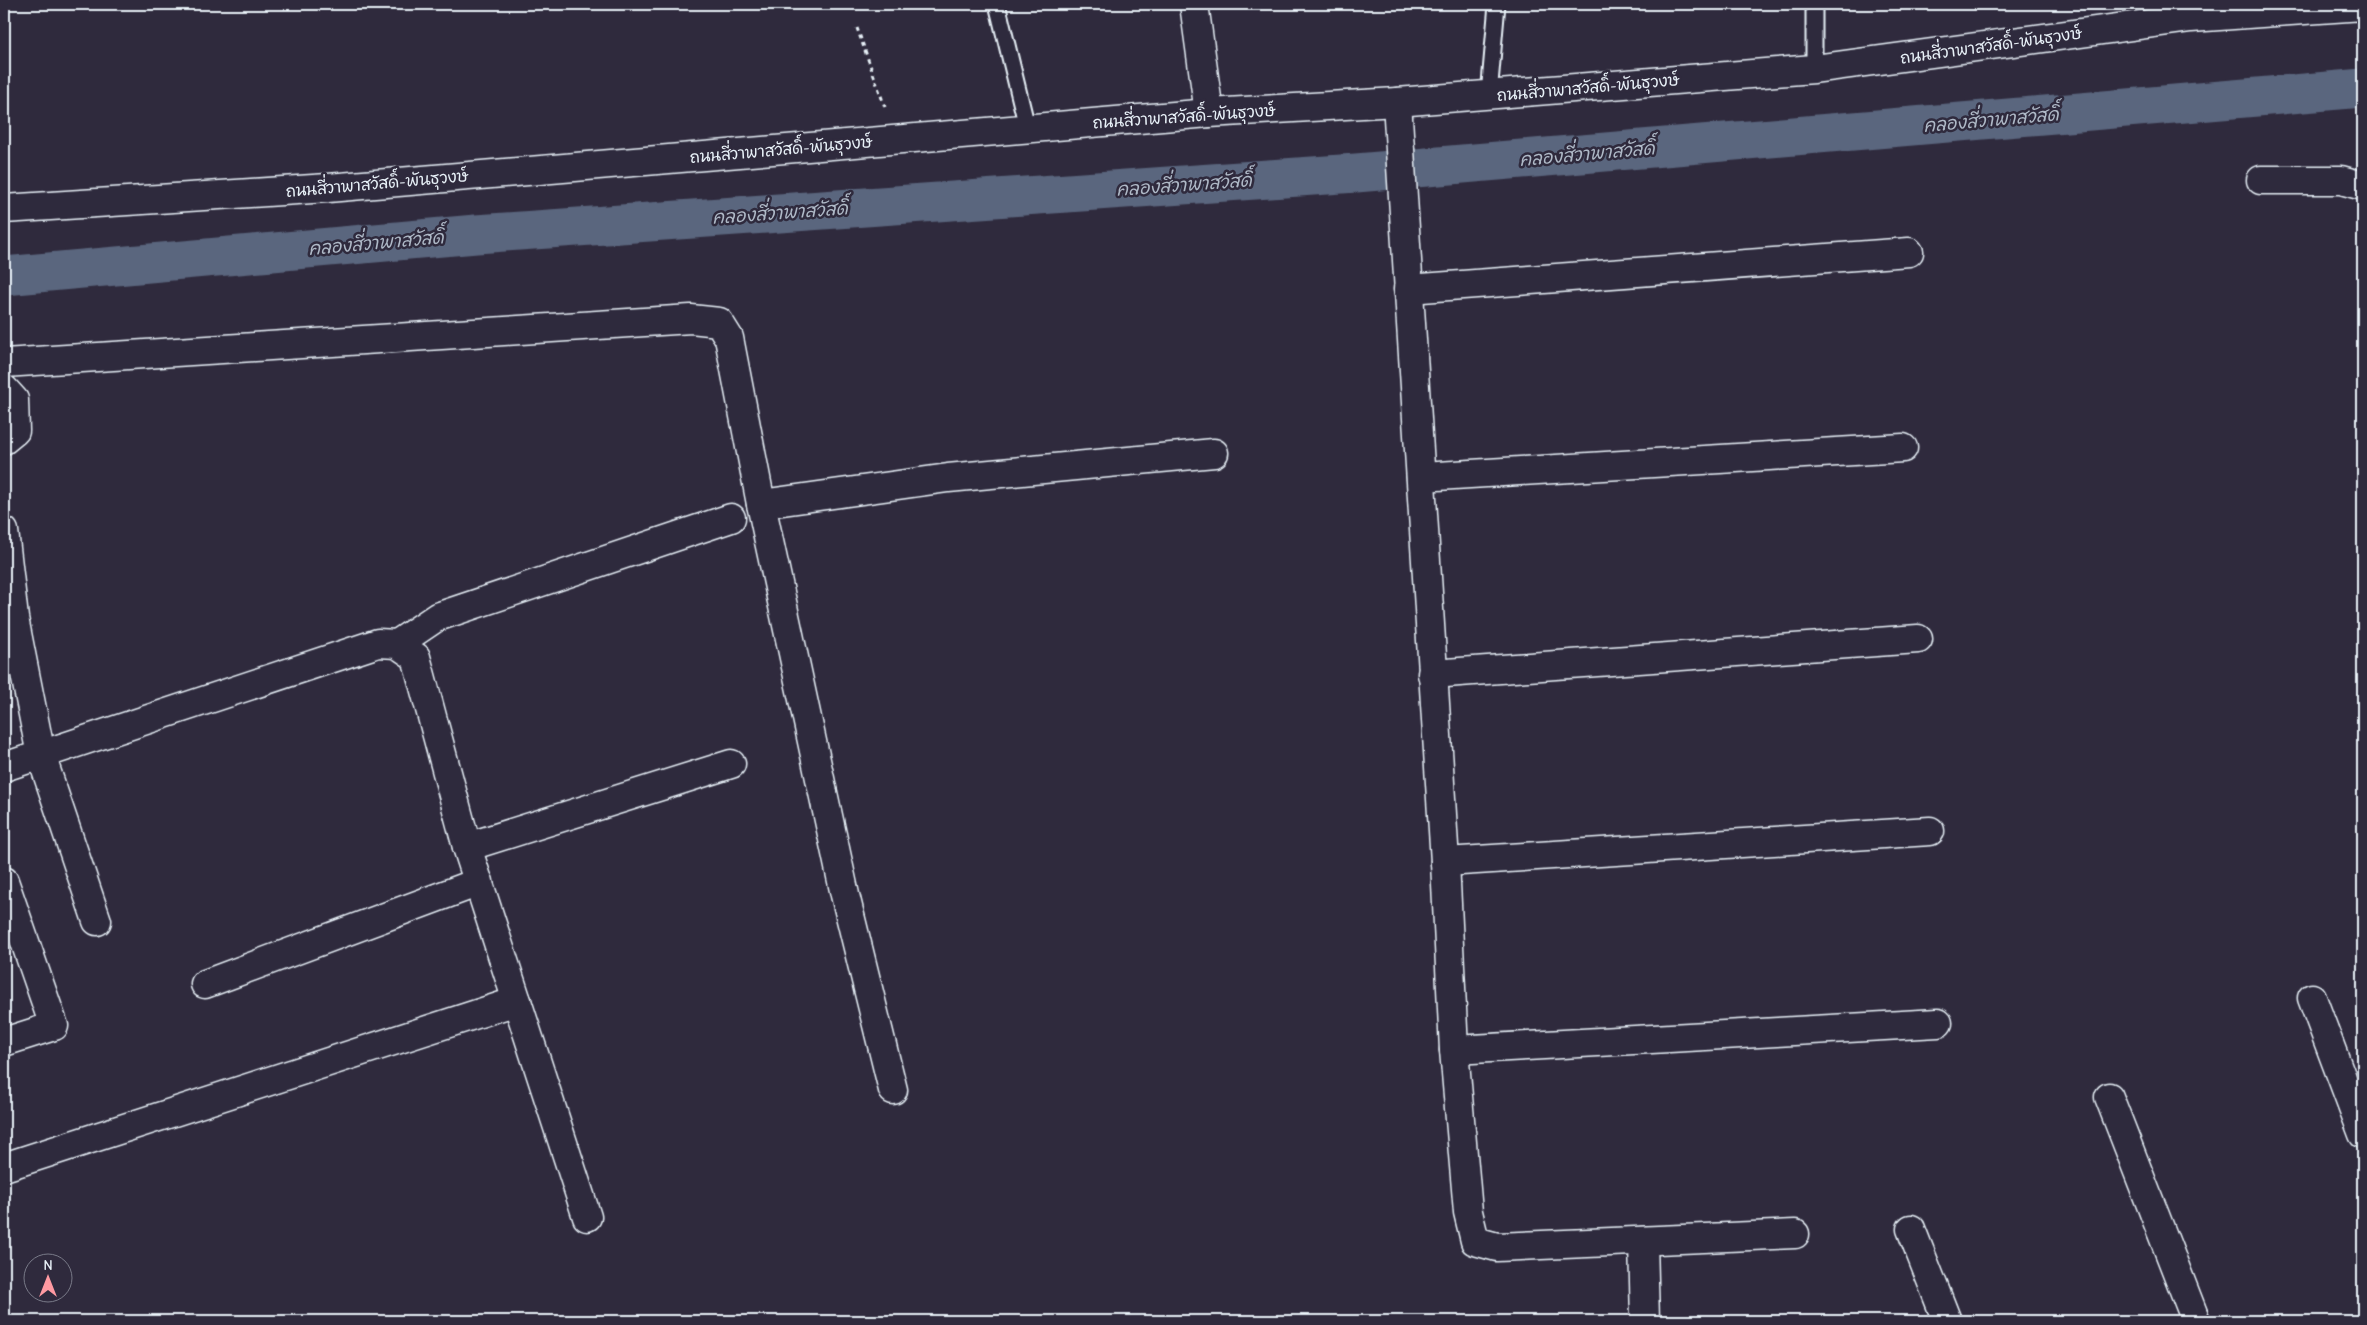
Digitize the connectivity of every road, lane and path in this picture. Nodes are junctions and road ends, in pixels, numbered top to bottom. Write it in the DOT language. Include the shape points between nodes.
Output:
graph roads {
  1 [pos="997,4"];
  2 [pos="1194,4"];
  3 [pos="1497,4"];
  4 [pos="1814,4"];
  5 [pos="2363,6"];
  6 [pos="2191,11"];
  7 [pos="856,28"];
  8 [pos="1814,69"];
  9 [pos="1489,95"];
  10 [pos="1397,102"];
  11 [pos="1209,113"];
  12 [pos="1027,128"];
  13 [pos="896,138"];
  14 [pos="2261,180"];
  15 [pos="2363,186"];
  16 [pos="4,209"];
  17 [pos="1909,252"];
  18 [pos="1408,288"];
  19 [pos="4,363"];
  20 [pos="4,388"];
  21 [pos="4,440"];
  22 [pos="1903,448"];
  23 [pos="1214,453"];
  24 [pos="1421,477"];
  25 [pos="761,504"];
  26 [pos="731,518"];
  27 [pos="4,531"];
  28 [pos="1918,639"];
  29 [pos="397,644"];
  30 [pos="1432,674"];
  31 [pos="41,755"];
  32 [pos="731,764"];
  33 [pos="4,767"];
  34 [pos="1930,831"];
  35 [pos="467,847"];
  36 [pos="1445,862"];
  37 [pos="4,880"];
  38 [pos="478,882"];
  39 [pos="97,921"];
  40 [pos="205,984"];
  41 [pos="2312,998"];
  42 [pos="517,1001"];
  43 [pos="1938,1024"];
  44 [pos="4,1042"];
  45 [pos="1454,1050"];
  46 [pos="893,1090"];
  47 [pos="2109,1097"];
  48 [pos="2363,1134"];
  49 [pos="4,1167"];
  50 [pos="587,1217"];
  51 [pos="1911,1229"];
  52 [pos="1795,1234"];
  53 [pos="1642,1241"];
  54 [pos="1645,1321"];
  55 [pos="1947,1321"];
  56 [pos="2196,1321"];
  1 -- 12 [label="lane"];
  2 -- 11 [label="street"];
  3 -- 9 [label="lane"];
  4 -- 8 [label="lane"];
  5 -- 6 [label="street, ถนนสี่วาพาสวัสดิ์-พันธุวงษ์"];
  6 -- 8 [label="street, ถนนสี่วาพาสวัสดิ์-พันธุวงษ์"];
  7 -- 13 [label="path"];
  8 -- 9 [label="street, ถนนสี่วาพาสวัสดิ์-พันธุวงษ์"];
  9 -- 10 [label="street, ถนนสี่วาพาสวัสดิ์-พันธุวงษ์"];
  10 -- 11 [label="street, ถนนสี่วาพาสวัสดิ์-พันธุวงษ์"];
  10 -- 18 [label="street"];
  11 -- 12 [label="street, ถนนสี่วาพาสวัสดิ์-พันธุวงษ์"];
  12 -- 13 [label="street, ถนนสี่วาพาสวัสดิ์-พันธุวงษ์"];
  13 -- 16 [label="street, ถนนสี่วาพาสวัสดิ์-พันธุวงษ์" via="328,188"];
  14 -- 15 [label="street" via="2340,180"];
  17 -- 18 [label="street"];
  18 -- 24 [label="street"];
  19 -- 25 [label="street" via="691,319 719,322 729,338"];
  20 -- 21 [label="street" via="14,400 15,431"];
  22 -- 24 [label="street"];
  23 -- 25 [label="street" via="948,478"];
  24 -- 30 [label="street"];
  25 -- 46 [label="street" via="844,895"];
  26 -- 29 [label="street" via="437,617"];
  27 -- 31 [label="street" via="14,618"];
  28 -- 30 [label="street"];
  29 -- 31 [label="street" via="378,643"];
  29 -- 35 [label="street" via="416,657"];
  30 -- 36 [label="street"];
  31 -- 33 [label="street"];
  31 -- 39 [label="street"];
  32 -- 35 [label="street"];
  34 -- 36 [label="street"];
  35 -- 38 [label="street"];
  36 -- 45 [label="street"];
  37 -- 44 [label="street" via="54,1026"];
  38 -- 40 [label="street"];
  38 -- 42 [label="street"];
  41 -- 48 [label="street"];
  42 -- 49 [label="street"];
  42 -- 50 [label="street"];
  43 -- 45 [label="street"];
  45 -- 53 [label="street" via="1468,1212 1475,1241 1497,1247"];
  47 -- 56 [label="street"];
  51 -- 55 [label="street"];
  52 -- 53 [label="street"];
  53 -- 54 [label="street"];
}
